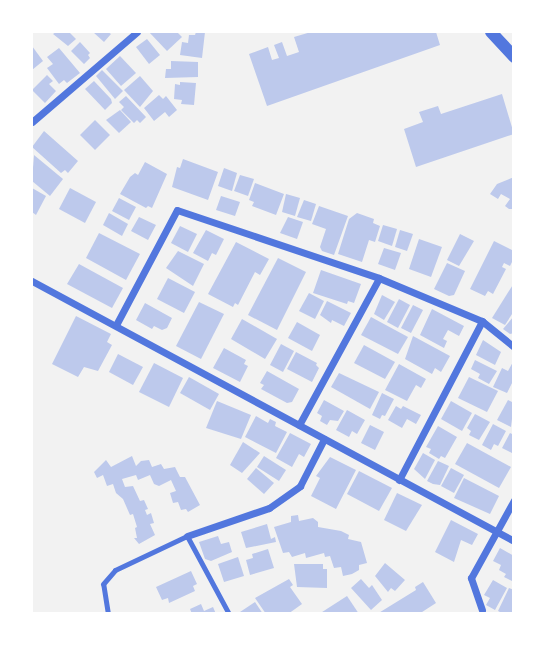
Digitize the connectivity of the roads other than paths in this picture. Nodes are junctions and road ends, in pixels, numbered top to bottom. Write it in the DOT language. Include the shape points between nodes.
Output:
graph roads {
  1 [pos="137,32"];
  2 [pos="491,32"];
  3 [pos="513,57"];
  4 [pos="32,122"];
  5 [pos="379,278"];
  6 [pos="32,281"];
  7 [pos="482,321"];
  8 [pos="116,325"];
  9 [pos="513,347"];
  10 [pos="299,425"];
  11 [pos="324,439"];
  12 [pos="399,480"];
  13 [pos="513,500"];
  14 [pos="496,531"];
  15 [pos="187,536"];
  16 [pos="513,541"];
  17 [pos="482,610"];
  18 [pos="108,614"];
  19 [pos="229,614"];
  1 -- 4 [label="street"];
  2 -- 3 [label="street"];
  5 -- 7 [label="street"];
  5 -- 8 [label="street" via="177,210"];
  5 -- 10 [label="street"];
  6 -- 8 [label="street"];
  7 -- 9 [label="street"];
  7 -- 12 [label="street"];
  8 -- 10 [label="street"];
  10 -- 11 [label="street"];
  11 -- 12 [label="street"];
  11 -- 15 [label="street" via="300,486 269,508"];
  12 -- 14 [label="street"];
  13 -- 14 [label="street"];
  14 -- 16 [label="street"];
  14 -- 17 [label="street" via="471,578"];
  15 -- 18 [label="lane" via="115,570 103,584"];
  15 -- 19 [label="lane"];
}
